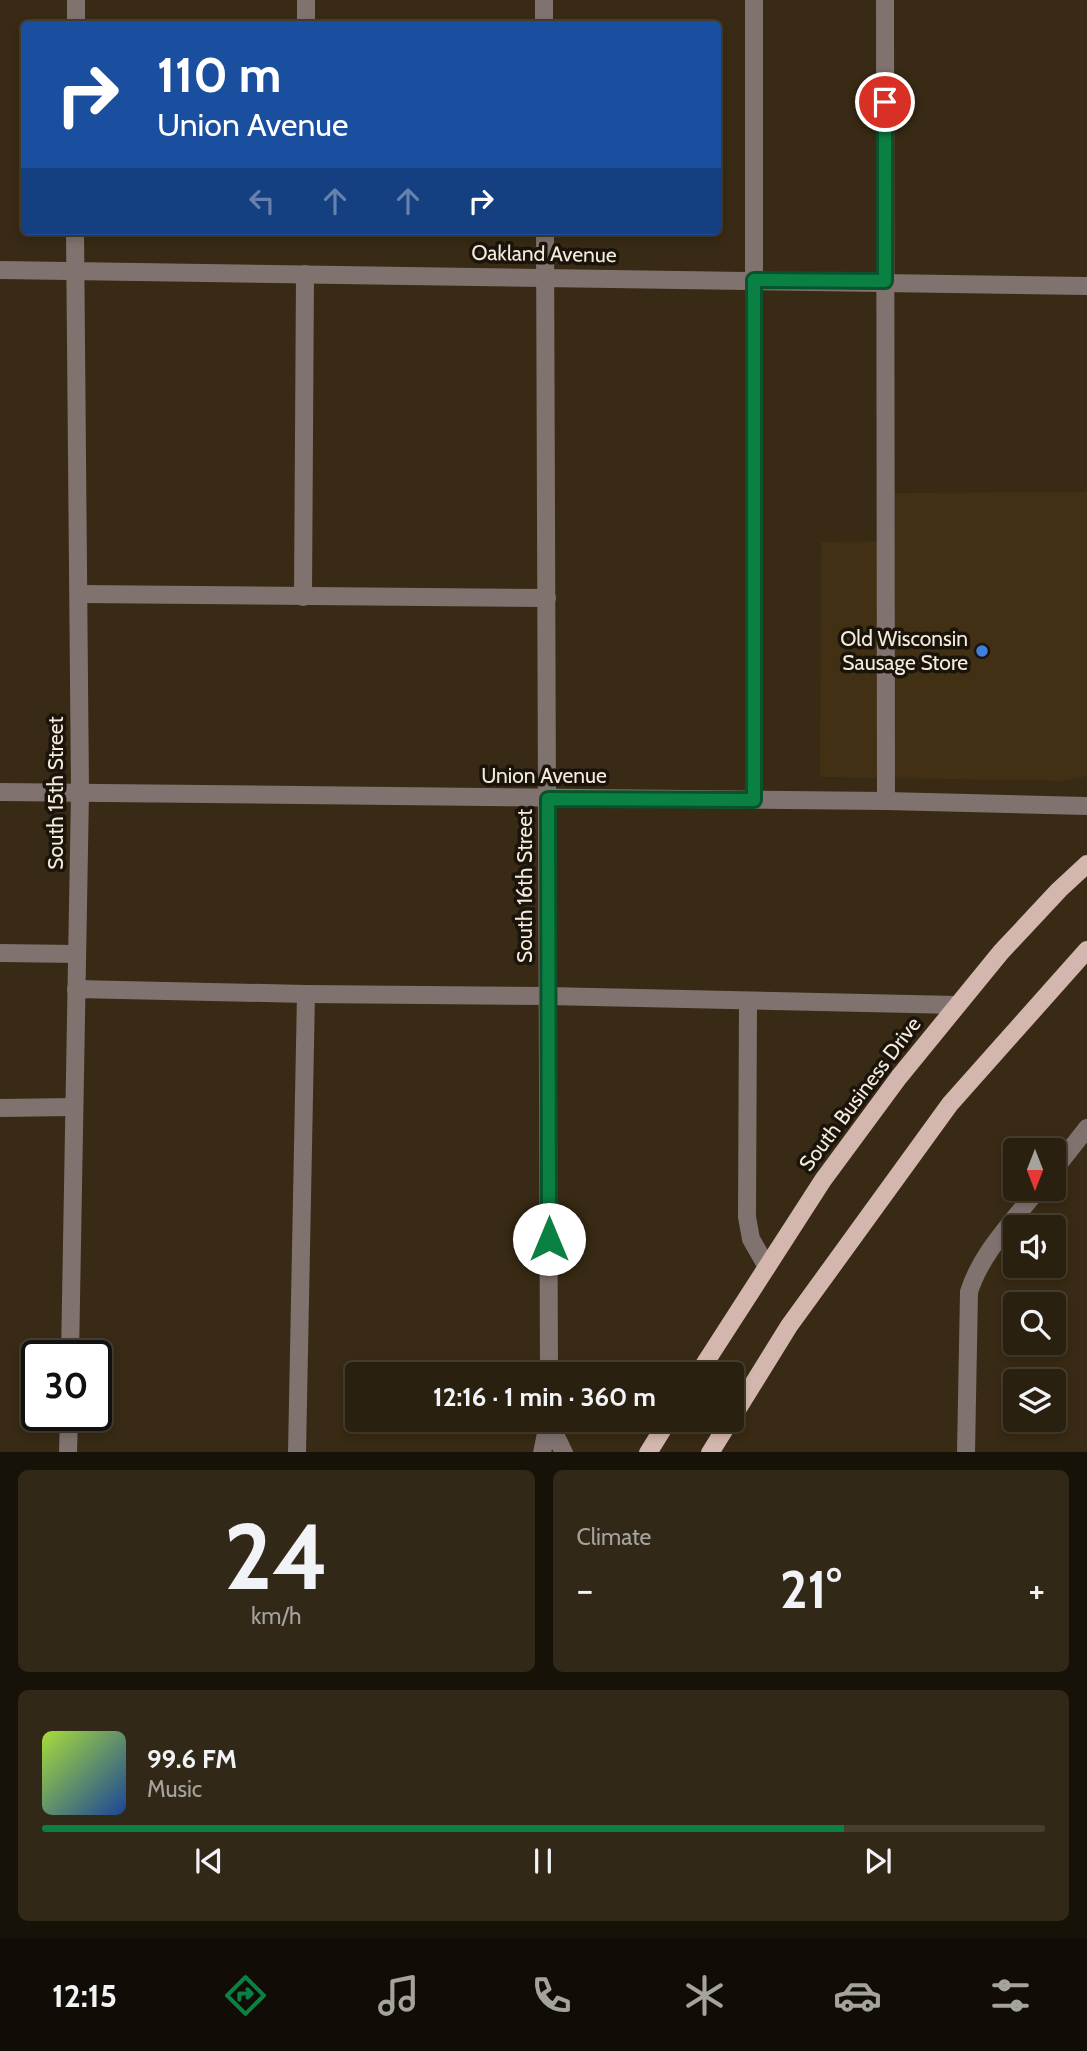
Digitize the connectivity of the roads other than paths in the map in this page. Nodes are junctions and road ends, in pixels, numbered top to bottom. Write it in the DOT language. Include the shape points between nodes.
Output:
graph roads {
  1 [pos="76,0"];
  2 [pos="306,0"];
  3 [pos="544,0"];
  4 [pos="754,0"];
  5 [pos="885,0"];
  6 [pos="76,21"];
  7 [pos="306,21"];
  8 [pos="544,21"];
  9 [pos="75,235"];
  10 [pos="545,235"];
  11 [pos="0,270"];
  12 [pos="75,271"];
  13 [pos="305,274"];
  14 [pos="545,277"];
  15 [pos="754,280"];
  16 [pos="885,281"];
  17 [pos="1087,286"];
  18 [pos="79,594"];
  19 [pos="303,597"];
  20 [pos="547,598"];
  21 [pos="0,792"];
  22 [pos="80,793"];
  23 [pos="548,799"];
  24 [pos="754,800"];
  25 [pos="886,801"];
  26 [pos="1087,806"];
  27 [pos="1087,864"];
  28 [pos="1087,950"];
  29 [pos="0,953"];
  30 [pos="77,954"];
  31 [pos="76,989"];
  32 [pos="306,994"];
  33 [pos="548,996"];
  34 [pos="748,1001"];
  35 [pos="956,1005"];
  36 [pos="74,1107"];
  37 [pos="0,1108"];
  38 [pos="1087,1128"];
  39 [pos="1066,1155"];
  40 [pos="1029,1201"];
  41 [pos="767,1267"];
  42 [pos="70,1340"];
  43 [pos="549,1362"];
  44 [pos="706,1362"];
  45 [pos="744,1398"];
  46 [pos="69,1431"];
  47 [pos="547,1432"];
  48 [pos="555,1432"];
  49 [pos="661,1432"];
  50 [pos="723,1432"];
  51 [pos="68,1452"];
  52 [pos="297,1452"];
  53 [pos="542,1452"];
  54 [pos="564,1452"];
  55 [pos="648,1452"];
  56 [pos="710,1452"];
  57 [pos="966,1452"];
  1 -- 6 [label="street"];
  2 -- 7 [label="street"];
  3 -- 8 [label="street"];
  4 -- 15 [label="street"];
  5 -- 16 [label="street"];
  9 -- 12 [label="street, South 15th Street"];
  10 -- 14 [label="street, South 16th Street"];
  11 -- 12 [label="street, Oakland Avenue"];
  12 -- 13 [label="street, Oakland Avenue"];
  12 -- 18 [label="street, South 15th Street"];
  13 -- 14 [label="street, Oakland Avenue"];
  13 -- 19 [label="street"];
  14 -- 15 [label="street, Oakland Avenue"];
  14 -- 20 [label="street, South 16th Street"];
  15 -- 16 [label="street, Oakland Avenue"];
  15 -- 24 [label="street"];
  16 -- 17 [label="street, Oakland Avenue"];
  16 -- 25 [label="street"];
  18 -- 19 [label="street"];
  18 -- 22 [label="street, South 15th Street"];
  19 -- 20 [label="street"];
  20 -- 23 [label="street, South 16th Street"];
  21 -- 22 [label="street, Union Avenue"];
  22 -- 23 [label="street, Union Avenue"];
  22 -- 30 [label="street, South 15th Street"];
  23 -- 24 [label="street, Union Avenue"];
  23 -- 33 [label="street, South 16th Street"];
  24 -- 25 [label="street, Union Avenue"];
  25 -- 26 [label="street, Union Avenue"];
  27 -- 35 [label="main road, South Business Drive"];
  28 -- 45 [label="main road" via="950,1104 789,1326"];
  29 -- 30 [label="street"];
  30 -- 31 [label="street, South 15th Street"];
  31 -- 32 [label="street"];
  31 -- 36 [label="street, South 15th Street"];
  32 -- 33 [label="street"];
  32 -- 52 [label="street"];
  33 -- 34 [label="street"];
  33 -- 43 [label="street, South 16th Street"];
  34 -- 35 [label="street"];
  34 -- 41 [label="street" via="747,1217 751,1240"];
  35 -- 41 [label="main road, South Business Drive" via="823,1180"];
  36 -- 37 [label="street"];
  36 -- 42 [label="street, South 15th Street"];
  38 -- 39 [label="street"];
  40 -- 57 [label="street" via="990,1251 969,1292"];
  41 -- 44 [label="main road, South Business Drive"];
  46 -- 51 [label="street"];
  47 -- 53 [label="street"];
  48 -- 54 [label="street"];
  49 -- 55 [label="main road"];
  50 -- 56 [label="main road"];
}
